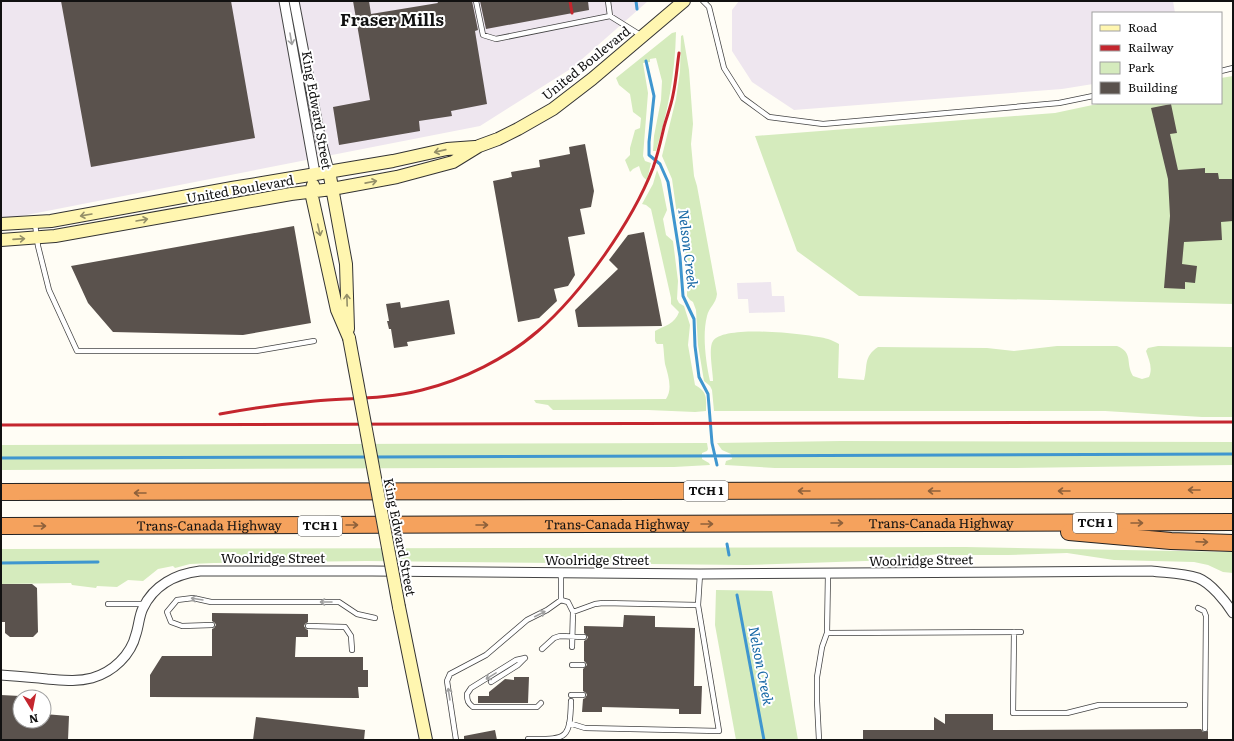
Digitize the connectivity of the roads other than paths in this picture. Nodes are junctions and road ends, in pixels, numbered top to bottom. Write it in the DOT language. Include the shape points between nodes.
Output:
graph roads {
  1 [pos="284,1"];
  2 [pos="294,1"];
  3 [pos="476,1"];
  4 [pos="608,1"];
  5 [pos="684,1"];
  6 [pos="703,1"];
  7 [pos="610,16"];
  8 [pos="642,36"];
  9 [pos="1233,68"];
  10 [pos="1222,71"];
  11 [pos="1092,96"];
  12 [pos="478,146"];
  13 [pos="329,171"];
  14 [pos="315,174"];
  15 [pos="332,189"];
  16 [pos="311,192"];
  17 [pos="34,222"];
  18 [pos="1,224"];
  19 [pos="37,237"];
  20 [pos="1,240"];
  21 [pos="349,338"];
  22 [pos="314,341"];
  23 [pos="1233,490"];
  24 [pos="1,492"];
  25 [pos="958,522"];
  26 [pos="1233,522"];
  27 [pos="1,526"];
  28 [pos="1233,543"];
  29 [pos="561,573"];
  30 [pos="700,574"];
  31 [pos="828,574"];
  32 [pos="561,600"];
  33 [pos="108,604"];
  34 [pos="145,604"];
  35 [pos="698,605"];
  36 [pos="1198,608"];
  37 [pos="573,612"];
  38 [pos="1233,613"];
  39 [pos="375,618"];
  40 [pos="212,625"];
  41 [pos="308,626"];
  42 [pos="1014,632"];
  43 [pos="1021,632"];
  44 [pos="827,633"];
  45 [pos="572,636"];
  46 [pos="584,637"];
  47 [pos="572,647"];
  48 [pos="542,649"];
  49 [pos="352,650"];
  50 [pos="572,665"];
  51 [pos="583,666"];
  52 [pos="1,675"];
  53 [pos="491,682"];
  54 [pos="571,695"];
  55 [pos="583,695"];
  56 [pos="571,701"];
  57 [pos="541,703"];
  58 [pos="1185,705"];
  59 [pos="569,723"];
  60 [pos="1205,729"];
  61 [pos="528,739"];
  62 [pos="426,740"];
  63 [pos="456,740"];
  64 [pos="819,740"];
  1 -- 14 [label="street, King Edward Street, one-way"];
  2 -- 13 [label="street, King Edward Street"];
  3 -- 7 [label="lane" via="483,35 496,39"];
  4 -- 7 [label="lane"];
  5 -- 8 [label="main road, United Boulevard"];
  6 -- 11 [label="lane" via="709,7 724,68 743,98 769,117 824,124 1059,103"];
  7 -- 8 [label="lane"];
  8 -- 12 [label="main road, United Boulevard" via="553,108 518,129"];
  9 -- 10 [label="lane"];
  12 -- 13 [label="main road, United Boulevard, one-way" via="447,149"];
  15 -- 12 [label="main road, United Boulevard, one-way" via="432,169 453,162"];
  13 -- 14 [label="main road, United Boulevard"];
  13 -- 15 [label="main road, King Edward Street"];
  14 -- 16 [label="main road, King Edward Street"];
  14 -- 17 [label="main road, United Boulevard, one-way"];
  15 -- 16 [label="main road, United Boulevard"];
  21 -- 15 [label="main road, King Edward Street, one-way" via="346,264"];
  19 -- 16 [label="main road, United Boulevard, one-way"];
  16 -- 21 [label="main road, King Edward Street, one-way" via="337,310"];
  17 -- 18 [label="main road, United Boulevard"];
  17 -- 19 [label="lane"];
  20 -- 19 [label="main road, United Boulevard, one-way"];
  19 -- 22 [label="lane" via="49,290 77,351 256,351"];
  21 -- 62 [label="main road, King Edward Street, bridge"];
  23 -- 24 [label="highway, TCH 1, one-way"];
  25 -- 26 [label="highway, Trans-Canada Highway / TCH 1, one-way"];
  27 -- 25 [label="highway, Trans-Canada Highway / TCH 1, one-way"];
  25 -- 28 [label="highway, one-way" via="1171,541"];
  29 -- 30 [label="street, Woolridge Street"];
  29 -- 32 [label="lane"];
  29 -- 34 [label="street, Woolridge Street" via="200,571 168,581"];
  30 -- 31 [label="street, Woolridge Street"];
  30 -- 35 [label="lane"];
  31 -- 38 [label="street, Woolridge Street" via="1151,571 1200,579 1218,593"];
  31 -- 44 [label="lane"];
  32 -- 37 [label="lane" via="568,602"];
  63 -- 32 [label="lane, one-way" via="447,681 450,674 486,655 527,620"];
  33 -- 34 [label="lane"];
  34 -- 52 [label="street, Woolridge Street" via="131,647 118,663 106,672 93,678 77,680"];
  35 -- 37 [label="lane" via="603,603"];
  35 -- 59 [label="lane" via="719,731 585,728"];
  36 -- 60 [label="lane" via="1204,611 1206,616"];
  37 -- 45 [label="lane"];
  39 -- 40 [label="lane, one-way" via="357,614 339,602 211,602 193,598 177,600 167,612 171,622 182,626"];
  41 -- 49 [label="lane" via="345,627 351,636"];
  42 -- 43 [label="lane"];
  42 -- 44 [label="lane"];
  42 -- 58 [label="lane" via="1013,713 1067,713 1099,705"];
  44 -- 64 [label="lane" via="817,677"];
  45 -- 46 [label="lane"];
  45 -- 47 [label="lane"];
  45 -- 48 [label="lane" via="554,638"];
  50 -- 51 [label="lane"];
  53 -- 57 [label="lane, one-way" via="525,658 516,660 471,688 467,694 468,704 473,707 537,707"];
  54 -- 55 [label="lane"];
  56 -- 59 [label="lane"];
  59 -- 61 [label="lane" via="567,732 562,737"];
}
